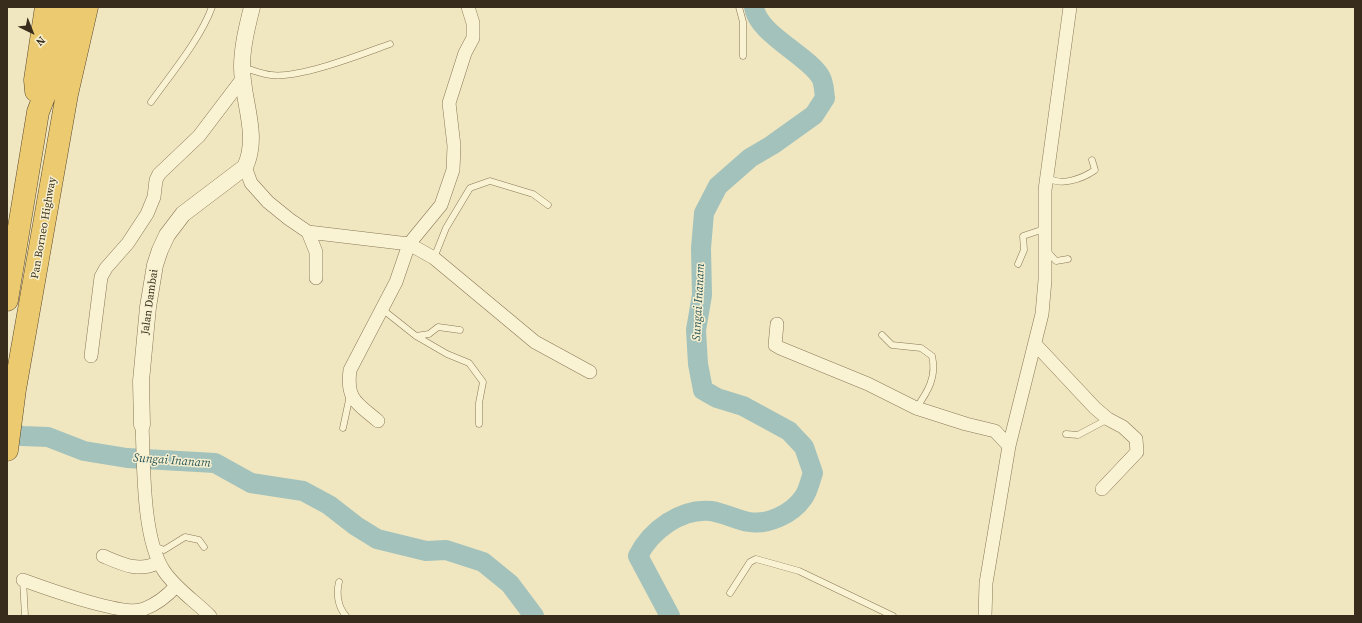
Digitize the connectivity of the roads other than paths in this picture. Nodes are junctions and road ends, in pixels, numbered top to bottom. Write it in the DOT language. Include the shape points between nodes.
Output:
graph roads {
  1 [pos="46,7"];
  2 [pos="67,7"];
  3 [pos="87,7"];
  4 [pos="102,7"];
  5 [pos="212,7"];
  6 [pos="252,7"];
  7 [pos="468,7"];
  8 [pos="739,7"];
  9 [pos="1070,7"];
  10 [pos="390,44"];
  11 [pos="743,56"];
  12 [pos="243,73"];
  13 [pos="60,95"];
  14 [pos="151,102"];
  15 [pos="38,112"];
  16 [pos="1092,160"];
  17 [pos="245,167"];
  18 [pos="1047,177"];
  19 [pos="548,205"];
  20 [pos="1044,229"];
  21 [pos="308,232"];
  22 [pos="409,244"];
  23 [pos="1045,249"];
  24 [pos="434,258"];
  25 [pos="1068,259"];
  26 [pos="1018,264"];
  27 [pos="316,278"];
  28 [pos="7,300"];
  29 [pos="382,309"];
  30 [pos="777,324"];
  31 [pos="460,330"];
  32 [pos="882,335"];
  33 [pos="416,336"];
  34 [pos="1035,344"];
  35 [pos="91,356"];
  36 [pos="590,372"];
  37 [pos="350,395"];
  38 [pos="916,408"];
  39 [pos="1108,419"];
  40 [pos="378,421"];
  41 [pos="142,424"];
  42 [pos="479,424"];
  43 [pos="343,428"];
  44 [pos="1066,434"];
  45 [pos="1009,446"];
  46 [pos="7,450"];
  47 [pos="1102,489"];
  48 [pos="154,546"];
  49 [pos="204,547"];
  50 [pos="103,556"];
  51 [pos="159,562"];
  52 [pos="23,580"];
  53 [pos="339,582"];
  54 [pos="176,586"];
  55 [pos="730,593"];
  56 [pos="142,613"];
  57 [pos="24,616"];
  58 [pos="210,616"];
  59 [pos="346,616"];
  60 [pos="893,616"];
  61 [pos="985,616"];
  1 -- 15 [label="highway" via="35,80"];
  2 -- 13 [label="highway, Pan Borneo Highway"];
  3 -- 13 [label="highway, Pan Borneo Highway"];
  4 -- 13 [label="highway" via="86,70"];
  5 -- 14 [label="lane" via="190,46"];
  6 -- 12 [label="street" via="246,32"];
  7 -- 22 [label="street" via="473,23 473,38 465,53 449,103 454,146 453,170 441,205"];
  8 -- 11 [label="lane" via="743,22"];
  9 -- 18 [label="street"];
  10 -- 12 [label="lane" via="346,60 297,72 272,75"];
  12 -- 17 [label="street" via="251,145"];
  12 -- 35 [label="street" via="199,136 159,174 147,214 128,243 106,268 99,286"];
  13 -- 15 [label="highway, Pan Borneo Highway"];
  13 -- 46 [label="highway, Pan Borneo Highway"];
  15 -- 28 [label="highway, Pan Borneo Highway"];
  16 -- 18 [label="lane" via="1094,170 1088,175 1064,182 1052,181"];
  17 -- 21 [label="street" via="251,183 268,202"];
  17 -- 41 [label="street, Jalan Dambai" via="184,214 167,235 160,250 148,307 141,382"];
  18 -- 20 [label="street"];
  19 -- 24 [label="lane" via="533,194 490,181 470,188 446,228"];
  20 -- 23 [label="street"];
  20 -- 26 [label="lane" via="1023,236 1024,250"];
  21 -- 22 [label="street"];
  21 -- 27 [label="street" via="316,252"];
  22 -- 24 [label="street"];
  22 -- 29 [label="street" via="396,282"];
  23 -- 25 [label="lane" via="1056,261"];
  23 -- 34 [label="street" via="1045,287"];
  24 -- 36 [label="street" via="535,342"];
  29 -- 33 [label="lane"];
  29 -- 37 [label="street" via="350,370"];
  30 -- 38 [label="street" via="775,345 868,384"];
  31 -- 33 [label="lane" via="438,327 429,334"];
  32 -- 38 [label="lane" via="892,345 921,348 932,356 933,376 927,392"];
  33 -- 42 [label="lane" via="469,363 483,382"];
  34 -- 39 [label="street"];
  34 -- 45 [label="street"];
  37 -- 40 [label="street"];
  37 -- 43 [label="lane"];
  38 -- 45 [label="street" via="995,431"];
  39 -- 44 [label="lane" via="1078,435"];
  39 -- 47 [label="street" via="1123,427 1136,439 1137,452"];
  41 -- 48 [label="street, Jalan Dambai" via="145,490"];
  45 -- 61 [label="street" via="986,583"];
  48 -- 49 [label="lane" via="164,550 185,537 199,540"];
  48 -- 51 [label="street, Jalan Dambai"];
  50 -- 51 [label="street" via="128,568 151,566"];
  51 -- 54 [label="street, Jalan Dambai"];
  52 -- 56 [label="street" via="66,595"];
  52 -- 57 [label="lane"];
  53 -- 59 [label="lane" via="336,592 342,612"];
  54 -- 56 [label="street" via="167,596"];
  54 -- 58 [label="street, Jalan Dambai"];
  55 -- 60 [label="lane" via="750,562 756,559 799,571"];
}
